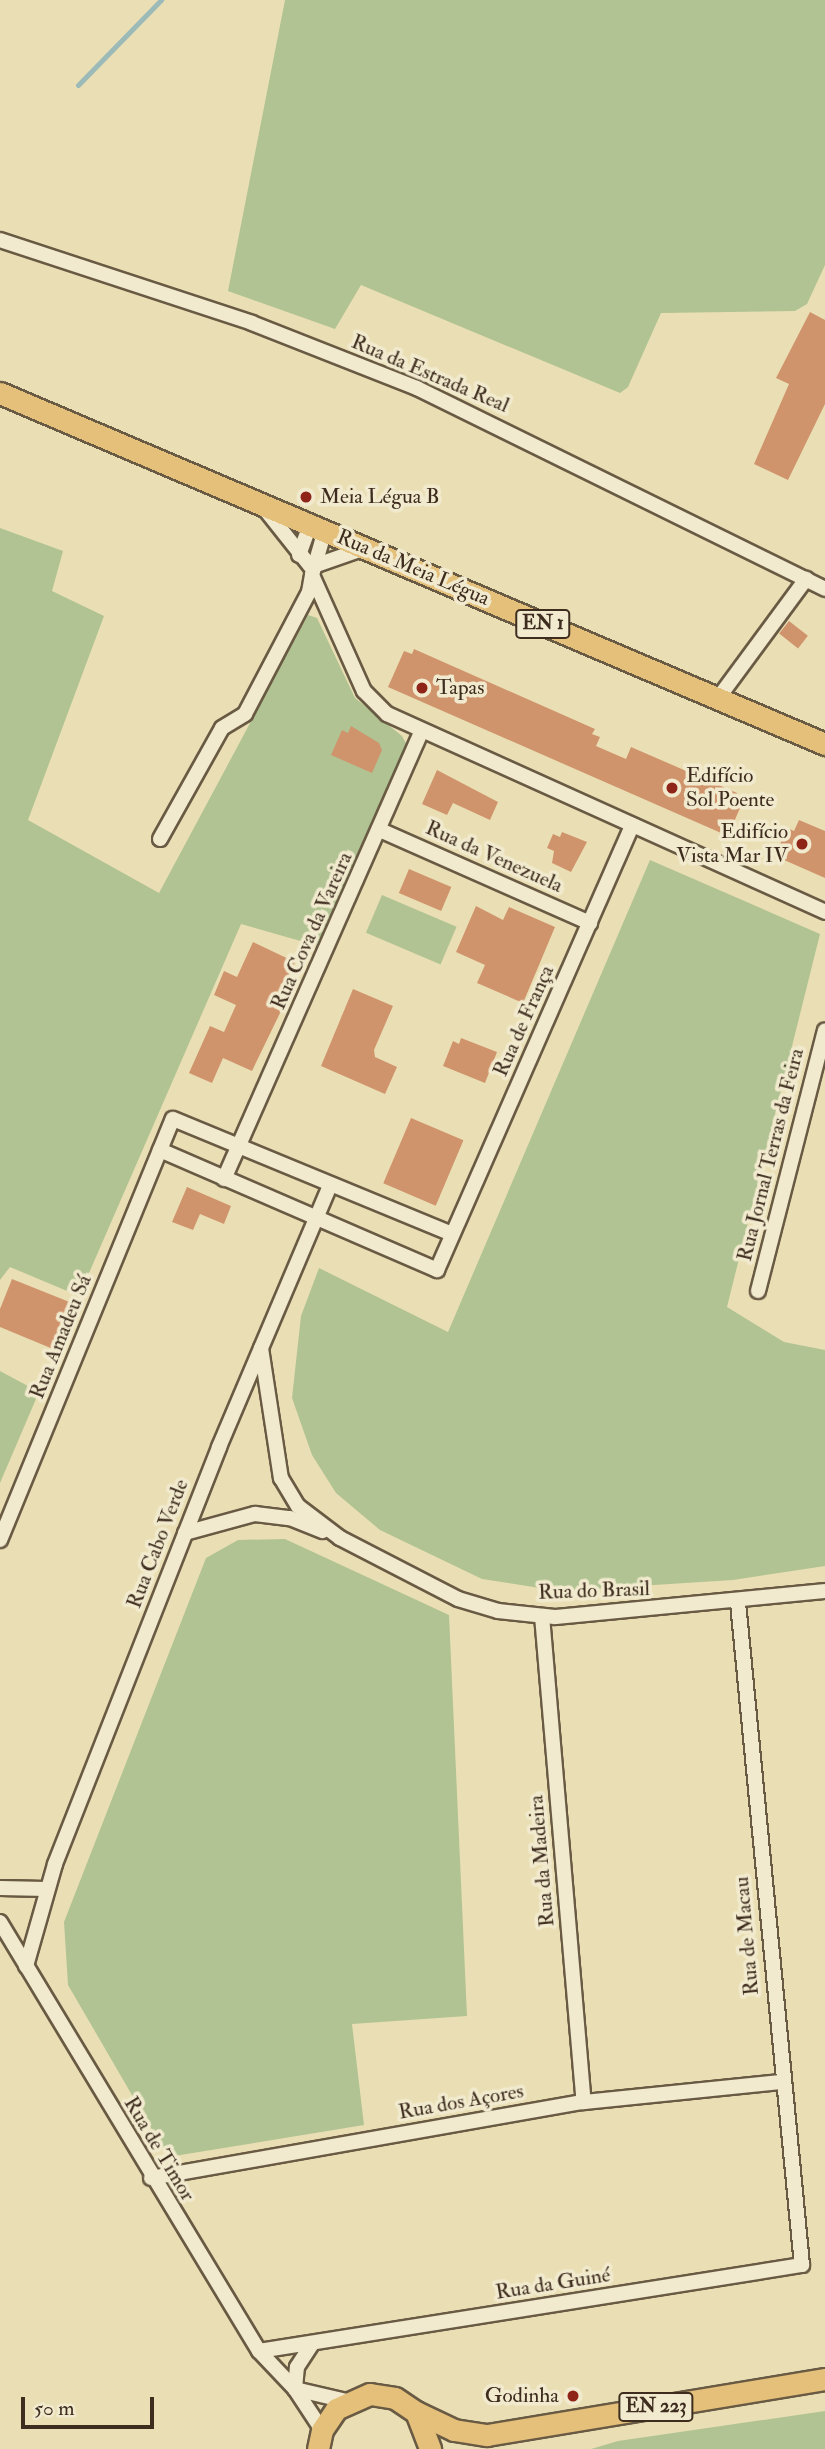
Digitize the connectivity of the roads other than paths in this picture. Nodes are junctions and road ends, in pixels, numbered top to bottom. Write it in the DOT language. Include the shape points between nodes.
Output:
graph roads {
  1 [pos="0,240"];
  2 [pos="0,393"];
  3 [pos="261,503"];
  4 [pos="317,527"];
  5 [pos="365,548"];
  6 [pos="299,555"];
  7 [pos="311,571"];
  8 [pos="806,579"];
  9 [pos="825,589"];
  10 [pos="719,697"];
  11 [pos="421,732"];
  12 [pos="825,744"];
  13 [pos="632,825"];
  14 [pos="380,830"];
  15 [pos="160,839"];
  16 [pos="825,912"];
  17 [pos="590,923"];
  18 [pos="825,1030"];
  19 [pos="238,1146"];
  20 [pos="160,1150"];
  21 [pos="224,1179"];
  22 [pos="330,1186"];
  23 [pos="315,1217"];
  24 [pos="452,1234"];
  25 [pos="758,1291"];
  26 [pos="261,1347"];
  27 [pos="185,1533"];
  28 [pos="340,1538"];
  29 [pos="0,1540"];
  30 [pos="825,1591"];
  31 [pos="738,1602"];
  32 [pos="542,1616"];
  33 [pos="0,1888"];
  34 [pos="46,1889"];
  35 [pos="0,1922"];
  36 [pos="26,1966"];
  37 [pos="781,2082"];
  38 [pos="584,2102"];
  39 [pos="151,2178"];
  40 [pos="802,2265"];
  41 [pos="312,2344"];
  42 [pos="259,2351"];
  43 [pos="825,2379"];
  44 [pos="295,2389"];
  45 [pos="346,2401"];
  46 [pos="416,2412"];
  47 [pos="487,2435"];
  48 [pos="320,2439"];
  49 [pos="430,2449"];
  50 [pos="461,2449"];
  1 -- 8 [label="street, Rua da Estrada Real" via="252,323 417,388"];
  2 -- 3 [label="main road, Rua da Meia Légua / EN 1"];
  3 -- 4 [label="main road, Rua da Meia Légua / EN 1"];
  3 -- 6 [label="street"];
  4 -- 5 [label="main road, Rua da Meia Légua / EN 1"];
  4 -- 6 [label="street"];
  4 -- 7 [label="street"];
  5 -- 7 [label="street"];
  5 -- 10 [label="main road, Rua da Meia Légua / EN 1"];
  6 -- 7 [label="street"];
  7 -- 11 [label="street" via="364,691 387,714"];
  7 -- 15 [label="street" via="309,592 245,714 222,728"];
  8 -- 9 [label="street, Rua da Estrada Real"];
  8 -- 10 [label="street"];
  10 -- 12 [label="main road, Rua da Meia Légua / EN 1"];
  11 -- 13 [label="street"];
  11 -- 14 [label="street, Rua Cova da Vareira"];
  13 -- 16 [label="street"];
  13 -- 17 [label="street, Rua de França"];
  14 -- 17 [label="street, Rua da Venezuela"];
  14 -- 19 [label="street, Rua Cova da Vareira"];
  17 -- 24 [label="street, Rua de França"];
  18 -- 25 [label="street, Rua Jornal Terras da Feira"];
  19 -- 20 [label="street, Rua Amadeu Sá" via="173,1119"];
  19 -- 21 [label="street, Rua Cova da Vareira"];
  19 -- 22 [label="street"];
  20 -- 21 [label="street"];
  20 -- 29 [label="street, Rua Amadeu Sá"];
  21 -- 23 [label="street"];
  22 -- 23 [label="street, Rua Cabo Verde"];
  22 -- 24 [label="street"];
  23 -- 24 [label="street, Rua de França" via="437,1270"];
  23 -- 26 [label="street, Rua Cabo Verde"];
  26 -- 27 [label="street, Rua Cabo Verde"];
  26 -- 28 [label="street, Rua do Brasil" via="281,1478 298,1506"];
  27 -- 28 [label="street, Rua do Brasil" via="255,1514 290,1518"];
  27 -- 34 [label="street, Rua Cabo Verde"];
  28 -- 32 [label="street, Rua do Brasil" via="458,1599"];
  30 -- 31 [label="street, Rua do Brasil"];
  31 -- 32 [label="street, Rua do Brasil"];
  31 -- 37 [label="street, Rua de Macau"];
  32 -- 38 [label="street, Rua da Madeira"];
  33 -- 34 [label="street"];
  34 -- 36 [label="street, Rua Cabo Verde"];
  35 -- 36 [label="street, Rua de Timor"];
  36 -- 39 [label="street, Rua de Timor"];
  37 -- 38 [label="street, Rua dos Açores"];
  37 -- 40 [label="street, Rua de Macau"];
  38 -- 39 [label="street, Rua dos Açores"];
  39 -- 42 [label="street, Rua de Timor"];
  40 -- 41 [label="street, Rua da Guiné"];
  41 -- 42 [label="street, Rua da Guiné"];
  41 -- 44 [label="street" via="297,2367"];
  42 -- 44 [label="street, Rua de Timor"];
  43 -- 47 [label="main road, EN 223"];
  44 -- 45 [label="street"];
  44 -- 48 [label="street, Rua de Timor"];
  45 -- 46 [label="main road, EN 223" via="383,2395"];
  45 -- 48 [label="main road"];
  46 -- 47 [label="main road, EN 223" via="454,2430"];
  46 -- 49 [label="main road"];
  47 -- 50 [label="main road, EN 223"];
}
